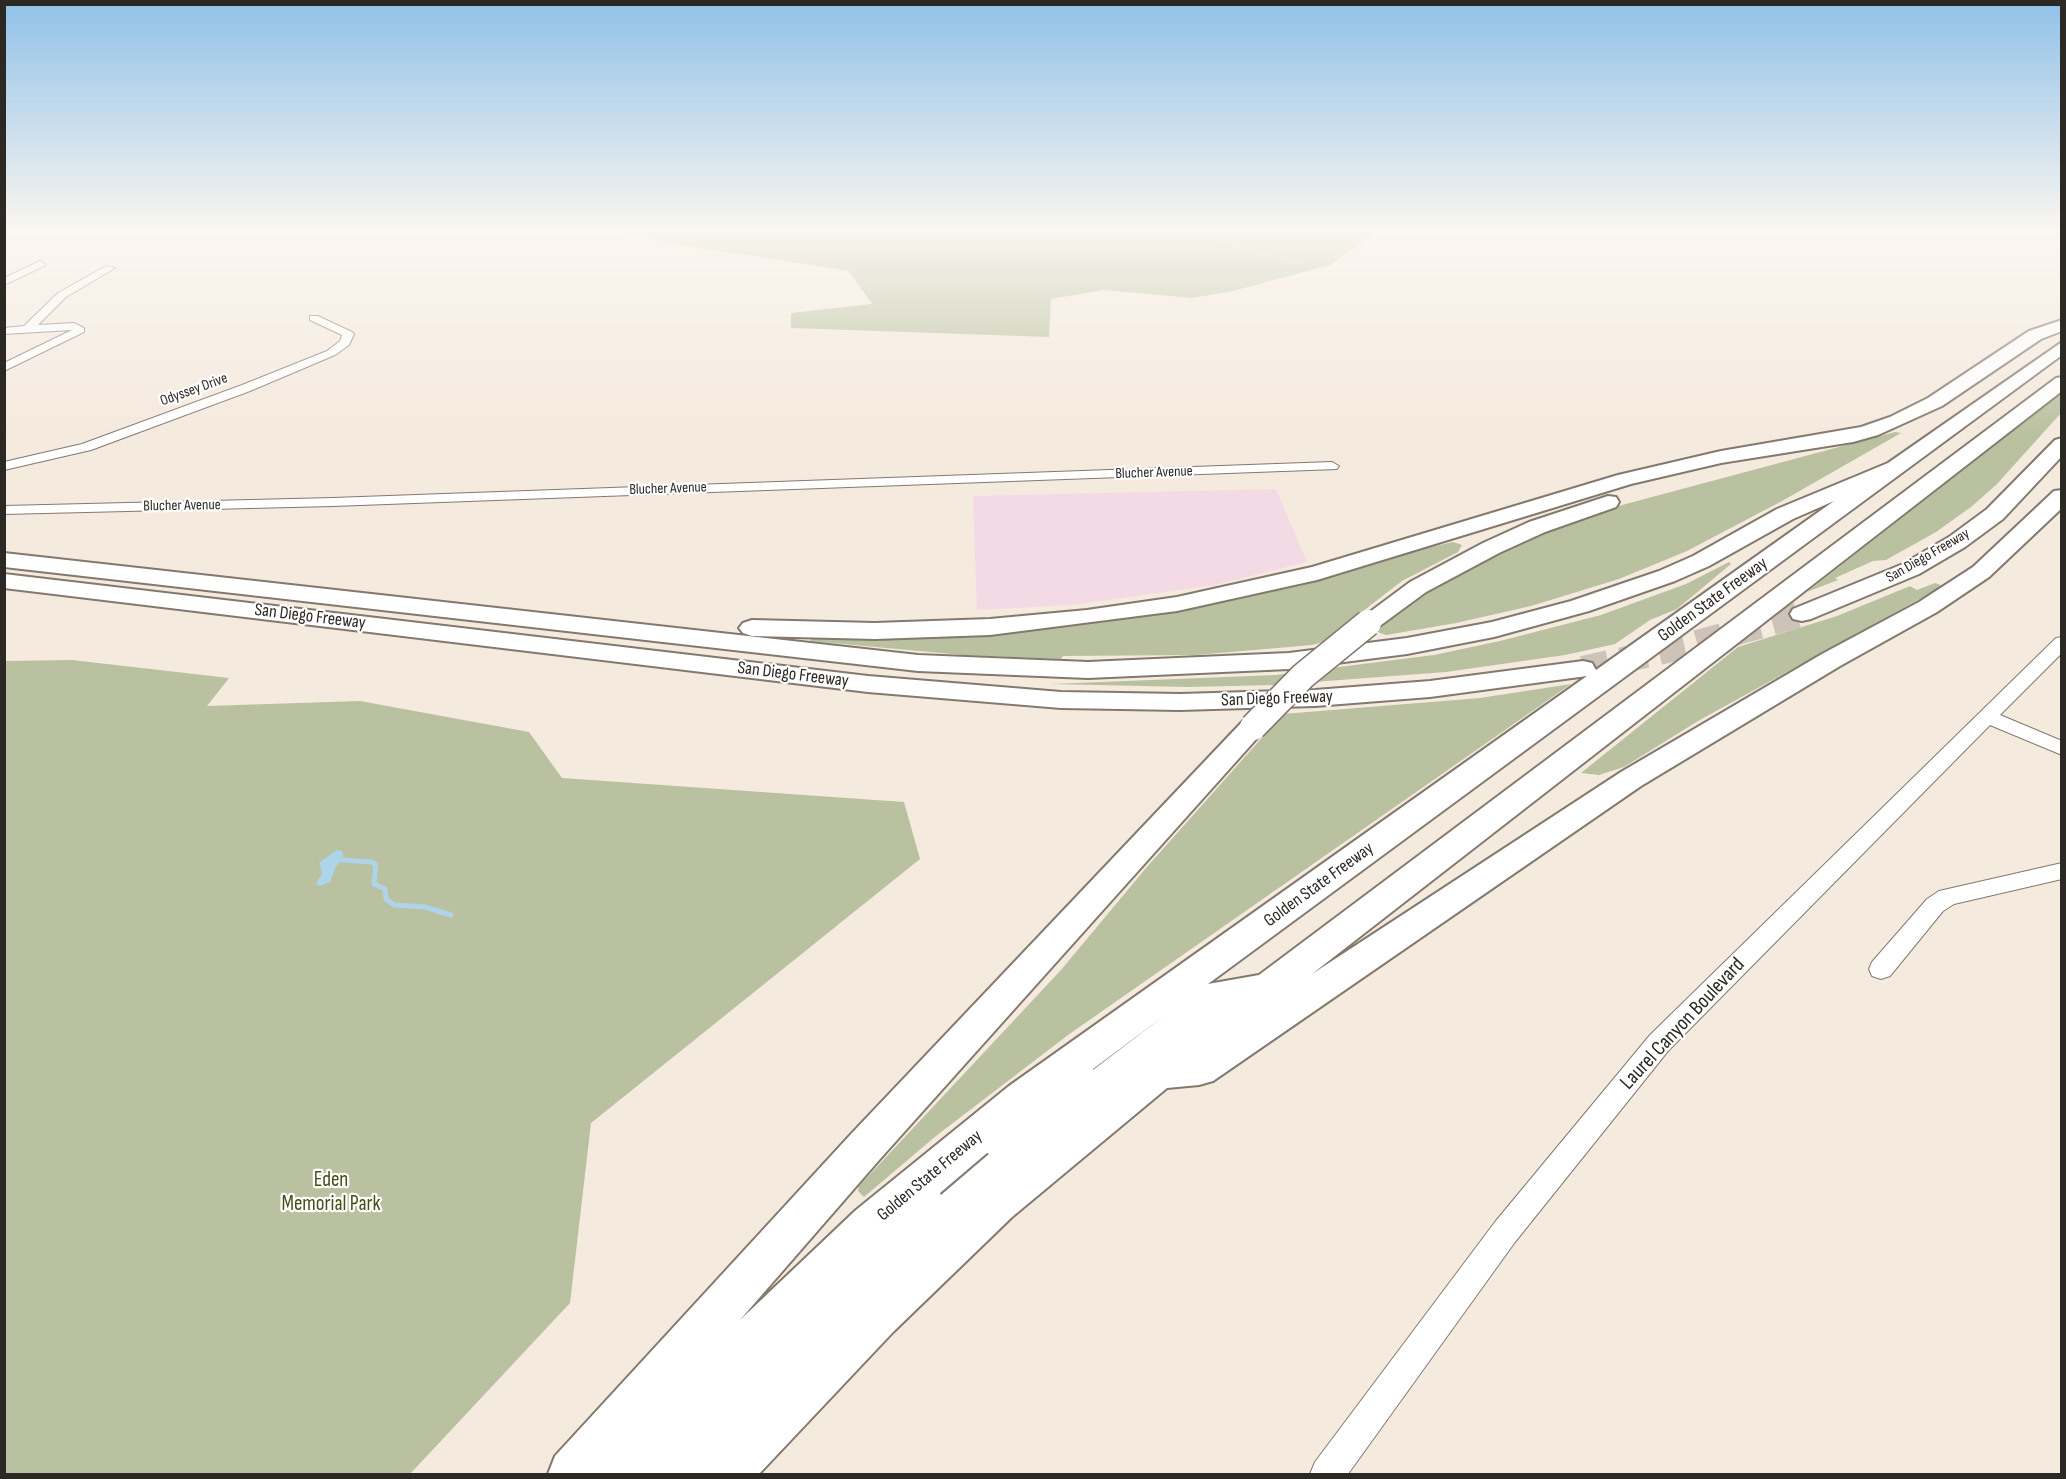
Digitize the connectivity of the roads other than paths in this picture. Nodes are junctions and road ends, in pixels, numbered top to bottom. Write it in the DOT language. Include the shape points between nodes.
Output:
graph roads {
  1 [pos="59,298"];
  2 [pos="314,318"];
  3 [pos="2061,325"];
  4 [pos="27,329"];
  5 [pos="7,334"];
  6 [pos="2061,347"];
  7 [pos="2061,359"];
  8 [pos="2061,367"];
  9 [pos="4,368"];
  10 [pos="2061,382"];
  11 [pos="1871,431"];
  12 [pos="2061,444"];
  13 [pos="4,466"];
  14 [pos="1332,466"];
  15 [pos="1895,467"];
  16 [pos="2061,496"];
  17 [pos="4,510"];
  18 [pos="4,560"];
  19 [pos="4,573"];
  20 [pos="4,581"];
  21 [pos="1757,614"];
  22 [pos="1802,614"];
  23 [pos="513,619"];
  24 [pos="2061,642"];
  25 [pos="1988,717"];
  26 [pos="2061,749"];
  27 [pos="2061,872"];
  28 [pos="1881,969"];
  29 [pos="1269,988"];
  30 [pos="1158,1072"];
  31 [pos="573,1474"];
  32 [pos="620,1474"];
  33 [pos="655,1474"];
  34 [pos="681,1474"];
  35 [pos="725,1474"];
  36 [pos="1327,1474"];
  1 -- 4 [label="street"];
  2 -- 13 [label="street, Odyssey Drive" via="348,334 345,343 331,353 246,388 94,444"];
  3 -- 11 [label="highway" via="2035,335 1935,402"];
  4 -- 5 [label="street"];
  4 -- 9 [label="street" via="78,327 77,333"];
  6 -- 15 [label="highway, Golden State Freeway"];
  7 -- 33 [label="highway" via="1011,1132 908,1219 739,1384"];
  8 -- 21 [label="highway" via="1752,598"];
  10 -- 21 [label="highway, Golden State Freeway"];
  11 -- 23 [label="highway" via="1625,478 1317,573 1227,595 1135,611 990,627 875,631 665,621"];
  11 -- 31 [label="highway, bridge" via="1668,484 1537,527 1418,587 1368,622 1303,676 1253,727 866,1146"];
  12 -- 22 [label="highway, San Diego Freeway" via="1995,514 1957,542 1911,569"];
  14 -- 17 [label="street, Blucher Avenue"];
  15 -- 23 [label="highway" via="1785,514 1701,561 1623,593 1494,630 1300,660 1156,670 972,667"];
  15 -- 32 [label="highway, Golden State Freeway" via="1023,1098 871,1225"];
  16 -- 30 [label="highway" via="1981,572 1928,607 1631,779 1198,1069"];
  18 -- 23 [label="highway, San Diego Freeway"];
  19 -- 20 [label="highway, San Diego Freeway" via="848,669 1043,687 1129,692 1244,691 1357,685 1541,664 1575,670 1430,689 1315,698 1190,702 1061,700 868,684"];
  21 -- 29 [label="highway, Golden State Freeway"];
  24 -- 25 [label="street, Laurel Canyon Boulevard"];
  25 -- 26 [label="street"];
  25 -- 36 [label="street, Laurel Canyon Boulevard" via="1659,1043 1505,1232"];
  27 -- 28 [label="street" via="1947,897 1935,905"];
  29 -- 30 [label="highway, Golden State Freeway"];
  29 -- 34 [label="highway" via="1219,995 1052,1124 843,1310"];
  30 -- 35 [label="highway, Golden State Freeway" via="997,1203 877,1316"];
}
